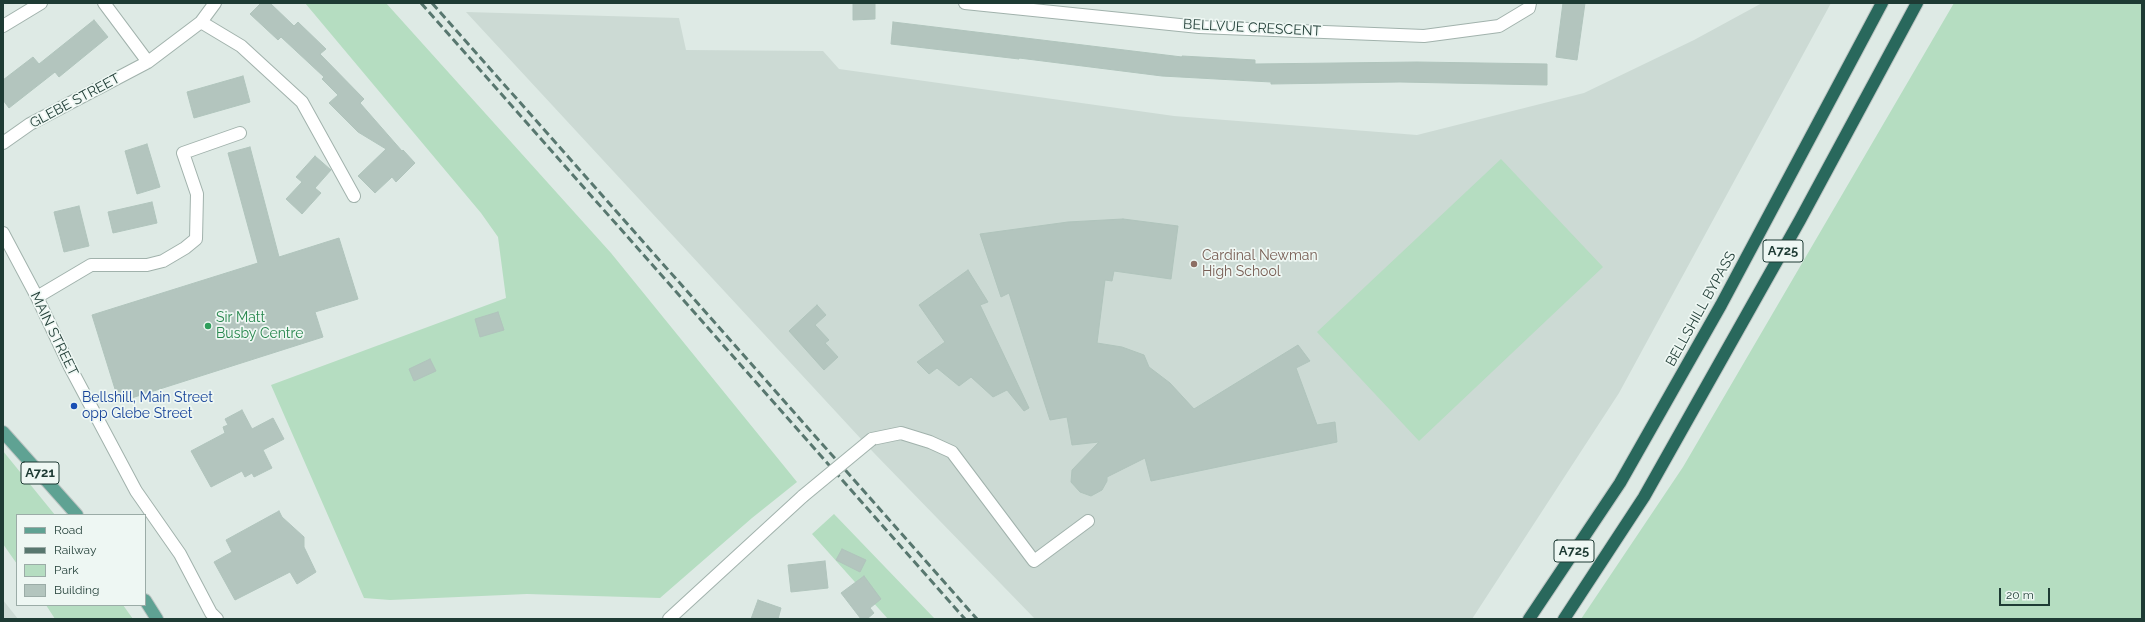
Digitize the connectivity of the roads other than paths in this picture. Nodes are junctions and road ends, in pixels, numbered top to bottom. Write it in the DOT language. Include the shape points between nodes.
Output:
graph roads {
  1 [pos="41,3"];
  2 [pos="104,3"];
  3 [pos="214,3"];
  4 [pos="965,3"];
  5 [pos="1530,3"];
  6 [pos="1882,3"];
  7 [pos="1917,3"];
  8 [pos="201,22"];
  9 [pos="3,26"];
  10 [pos="148,62"];
  11 [pos="240,133"];
  12 [pos="3,142"];
  13 [pos="354,196"];
  14 [pos="3,232"];
  15 [pos="37,297"];
  16 [pos="3,432"];
  17 [pos="76,514"];
  18 [pos="1088,521"];
  19 [pos="146,602"];
  20 [pos="157,619"];
  21 [pos="217,619"];
  22 [pos="669,619"];
  23 [pos="1528,619"];
  24 [pos="1564,619"];
  1 -- 9 [label="street"];
  2 -- 10 [label="street"];
  3 -- 8 [label="street, GLEBE STREET"];
  4 -- 5 [label="street, BELLVUE CRESCENT" via="1199,26 1424,36 1499,26 1529,8"];
  6 -- 23 [label="highway, BELLSHILL BYPASS / A725" via="1724,298 1620,483"];
  7 -- 24 [label="highway, A725" via="1800,220 1648,490"];
  8 -- 10 [label="street, GLEBE STREET"];
  8 -- 13 [label="street" via="241,46 302,102"];
  10 -- 12 [label="street, GLEBE STREET" via="30,124"];
  11 -- 15 [label="street" via="183,153 197,194 196,238 185,248 163,261 148,265 90,265"];
  14 -- 15 [label="street, MAIN STREET"];
  15 -- 21 [label="street, MAIN STREET" via="70,367 136,491 180,554 211,613"];
  16 -- 17 [label="main road, A721"];
  18 -- 22 [label="street, bridge" via="1034,561 952,452 902,433 872,439 803,496"];
  19 -- 20 [label="main road"];
}
